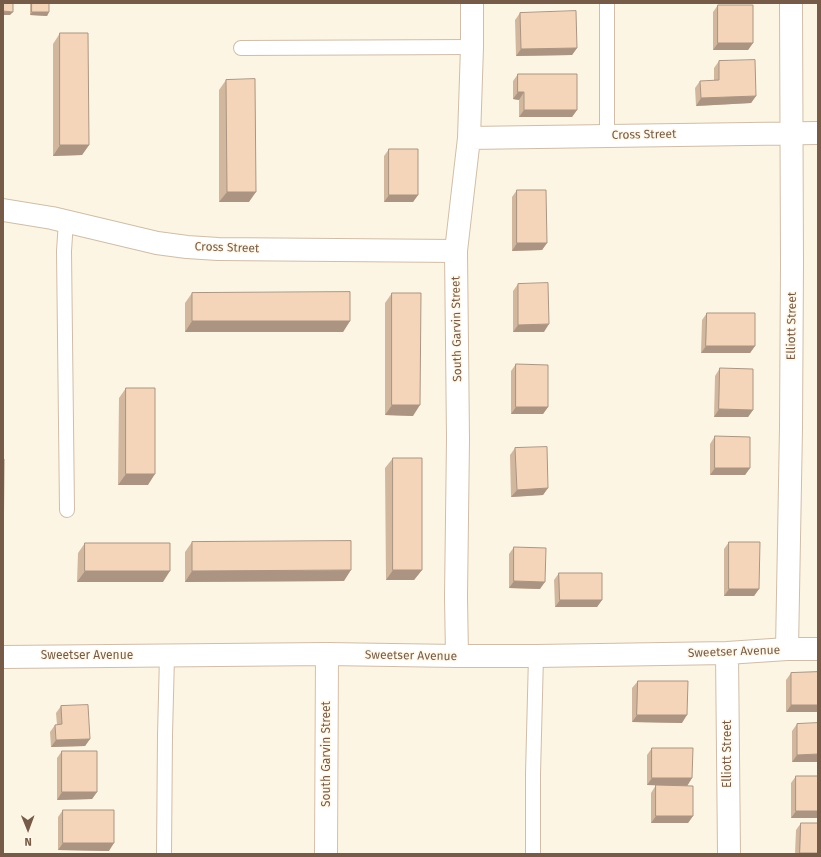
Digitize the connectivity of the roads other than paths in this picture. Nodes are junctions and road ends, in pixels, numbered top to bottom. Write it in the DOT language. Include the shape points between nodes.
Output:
graph roads {
  1 [pos="472,3"];
  2 [pos="607,3"];
  3 [pos="791,3"];
  4 [pos="472,47"];
  5 [pos="240,48"];
  6 [pos="792,133"];
  7 [pos="818,133"];
  8 [pos="608,136"];
  9 [pos="469,138"];
  10 [pos="3,210"];
  11 [pos="66,221"];
  12 [pos="456,250"];
  13 [pos="67,510"];
  14 [pos="818,649"];
  15 [pos="787,650"];
  16 [pos="727,653"];
  17 [pos="327,654"];
  18 [pos="167,656"];
  19 [pos="457,656"];
  20 [pos="536,656"];
  21 [pos="3,657"];
  22 [pos="164,854"];
  23 [pos="326,854"];
  24 [pos="533,854"];
  25 [pos="729,854"];
  1 -- 4 [label="street, South Garvin Street"];
  2 -- 8 [label="lane"];
  3 -- 6 [label="street, Elliott Street"];
  4 -- 5 [label="lane"];
  4 -- 9 [label="street, South Garvin Street"];
  6 -- 7 [label="street, Cross Street"];
  6 -- 8 [label="street, Cross Street"];
  6 -- 15 [label="street, Elliott Street" via="791,444"];
  8 -- 9 [label="street, Cross Street"];
  9 -- 12 [label="street, South Garvin Street"];
  10 -- 11 [label="street, Cross Street"];
  11 -- 12 [label="street, Cross Street" via="157,243 187,247"];
  11 -- 13 [label="lane" via="64,251"];
  12 -- 19 [label="street, South Garvin Street"];
  14 -- 15 [label="street, Sweetser Avenue"];
  15 -- 16 [label="street, Sweetser Avenue"];
  16 -- 20 [label="street, Sweetser Avenue"];
  16 -- 25 [label="street, Elliott Street"];
  17 -- 18 [label="street, Sweetser Avenue"];
  17 -- 19 [label="street, Sweetser Avenue"];
  17 -- 23 [label="street, South Garvin Street"];
  18 -- 21 [label="street, Sweetser Avenue"];
  18 -- 22 [label="lane"];
  19 -- 20 [label="street, Sweetser Avenue"];
  20 -- 24 [label="lane"];
}
